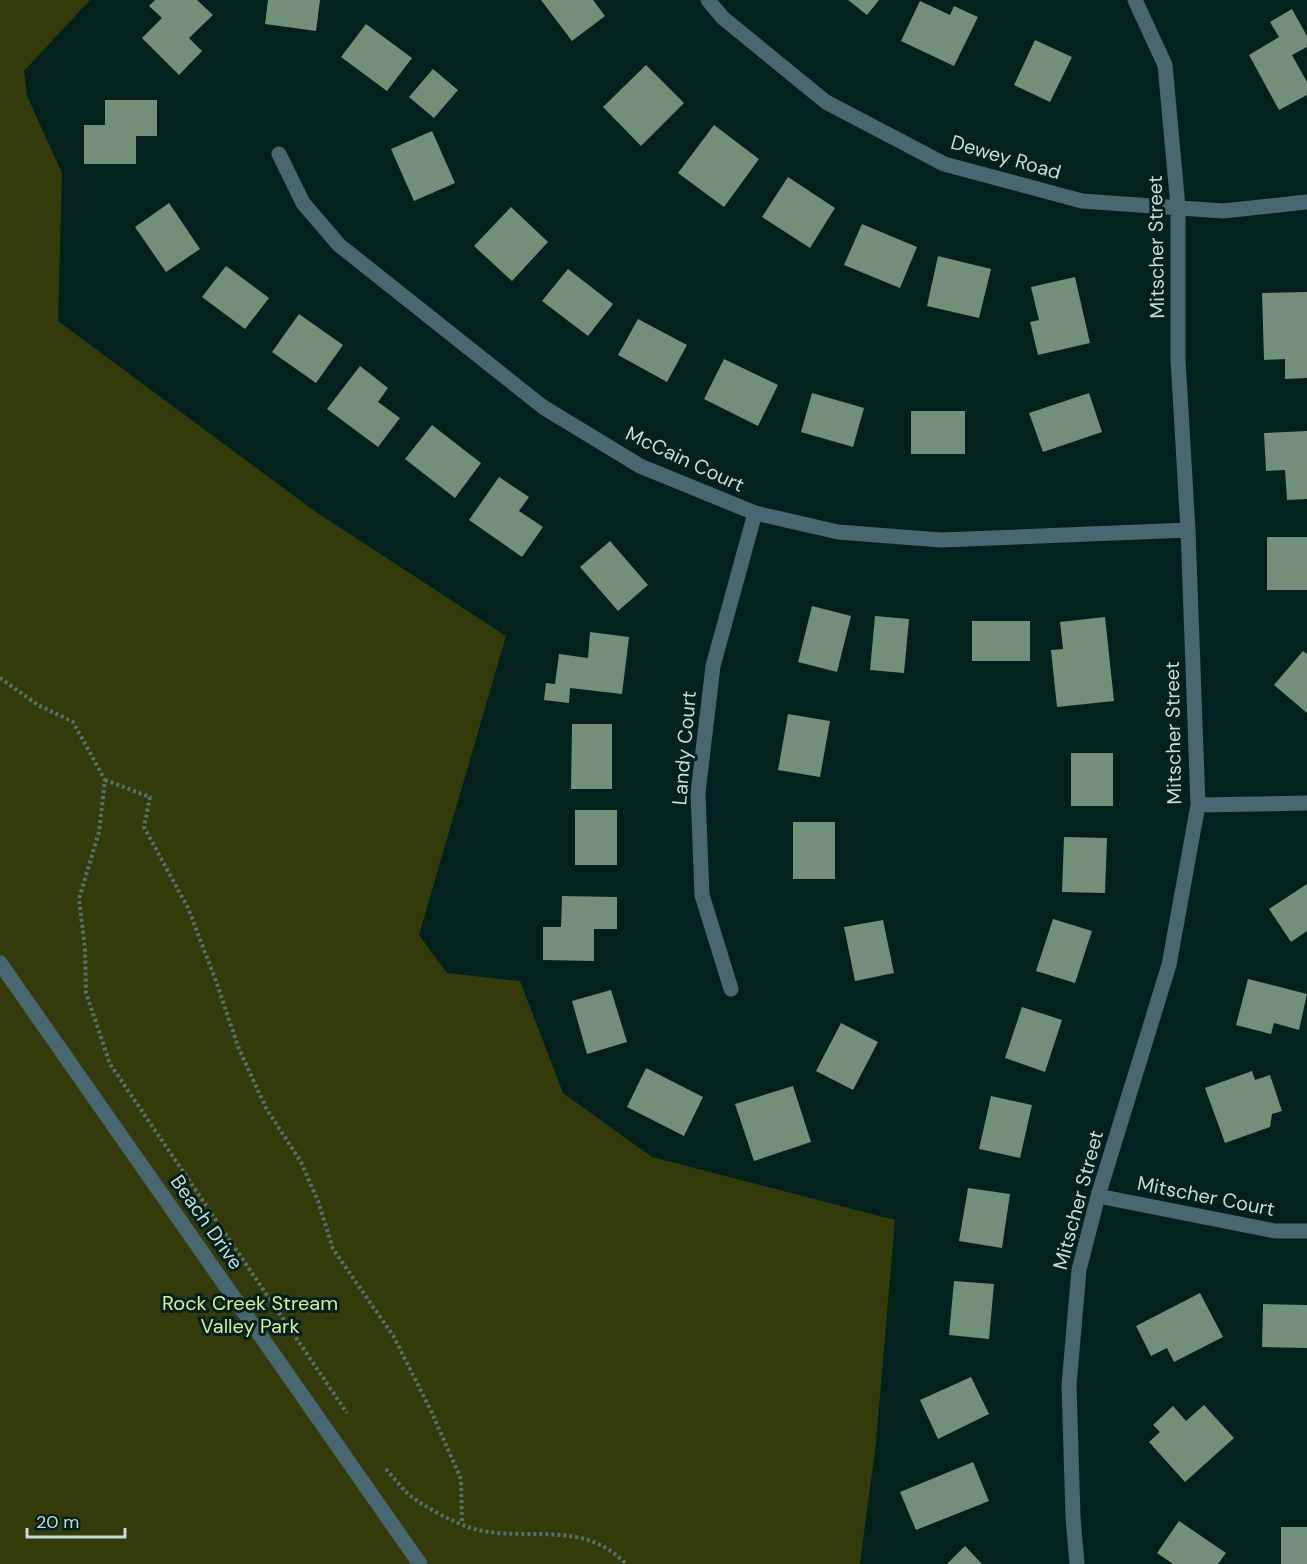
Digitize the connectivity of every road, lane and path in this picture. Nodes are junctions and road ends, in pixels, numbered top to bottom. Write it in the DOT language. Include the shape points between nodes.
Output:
graph roads {
  1 [pos="708,0"];
  2 [pos="1135,0"];
  3 [pos="279,154"];
  4 [pos="1307,202"];
  5 [pos="1179,207"];
  6 [pos="755,513"];
  7 [pos="1188,530"];
  8 [pos="0,678"];
  9 [pos="105,780"];
  10 [pos="1307,803"];
  11 [pos="1198,805"];
  12 [pos="0,963"];
  13 [pos="731,989"];
  14 [pos="1098,1196"];
  15 [pos="1307,1231"];
  16 [pos="351,1418"];
  17 [pos="384,1468"];
  18 [pos="462,1524"];
  19 [pos="420,1564"];
  20 [pos="626,1564"];
  21 [pos="1077,1564"];
  1 -- 5 [label="street, Dewey Road" via="723,18 826,102 944,164 1082,201"];
  2 -- 5 [label="street, Mitscher Street" via="1166,65"];
  3 -- 6 [label="street, McCain Court" via="303,203 339,245 543,406 640,466"];
  4 -- 5 [label="street, Dewey Road" via="1223,211"];
  5 -- 7 [label="street, Mitscher Street" via="1179,359"];
  6 -- 7 [label="street, McCain Court" via="838,532 941,540"];
  6 -- 13 [label="street, Landy Court" via="713,666 698,793 702,895"];
  7 -- 11 [label="street, Mitscher Street"];
  8 -- 9 [label="path" via="38,705 73,722"];
  9 -- 16 [label="path" via="99,832 79,899 86,993 110,1064"];
  9 -- 18 [label="path" via="150,797 144,827 188,908 239,1049 266,1108 301,1162 333,1250 394,1337 432,1413 461,1479"];
  10 -- 11 [label="street"];
  11 -- 14 [label="street, Mitscher Street" via="1169,965"];
  12 -- 19 [label="street, Beach Drive"];
  14 -- 15 [label="street, Mitscher Court" via="1275,1231"];
  14 -- 21 [label="street, Mitscher Street" via="1079,1270 1069,1385"];
  17 -- 18 [label="path" via="408,1494"];
  18 -- 20 [label="path" via="501,1533 569,1536 614,1552"];
}
